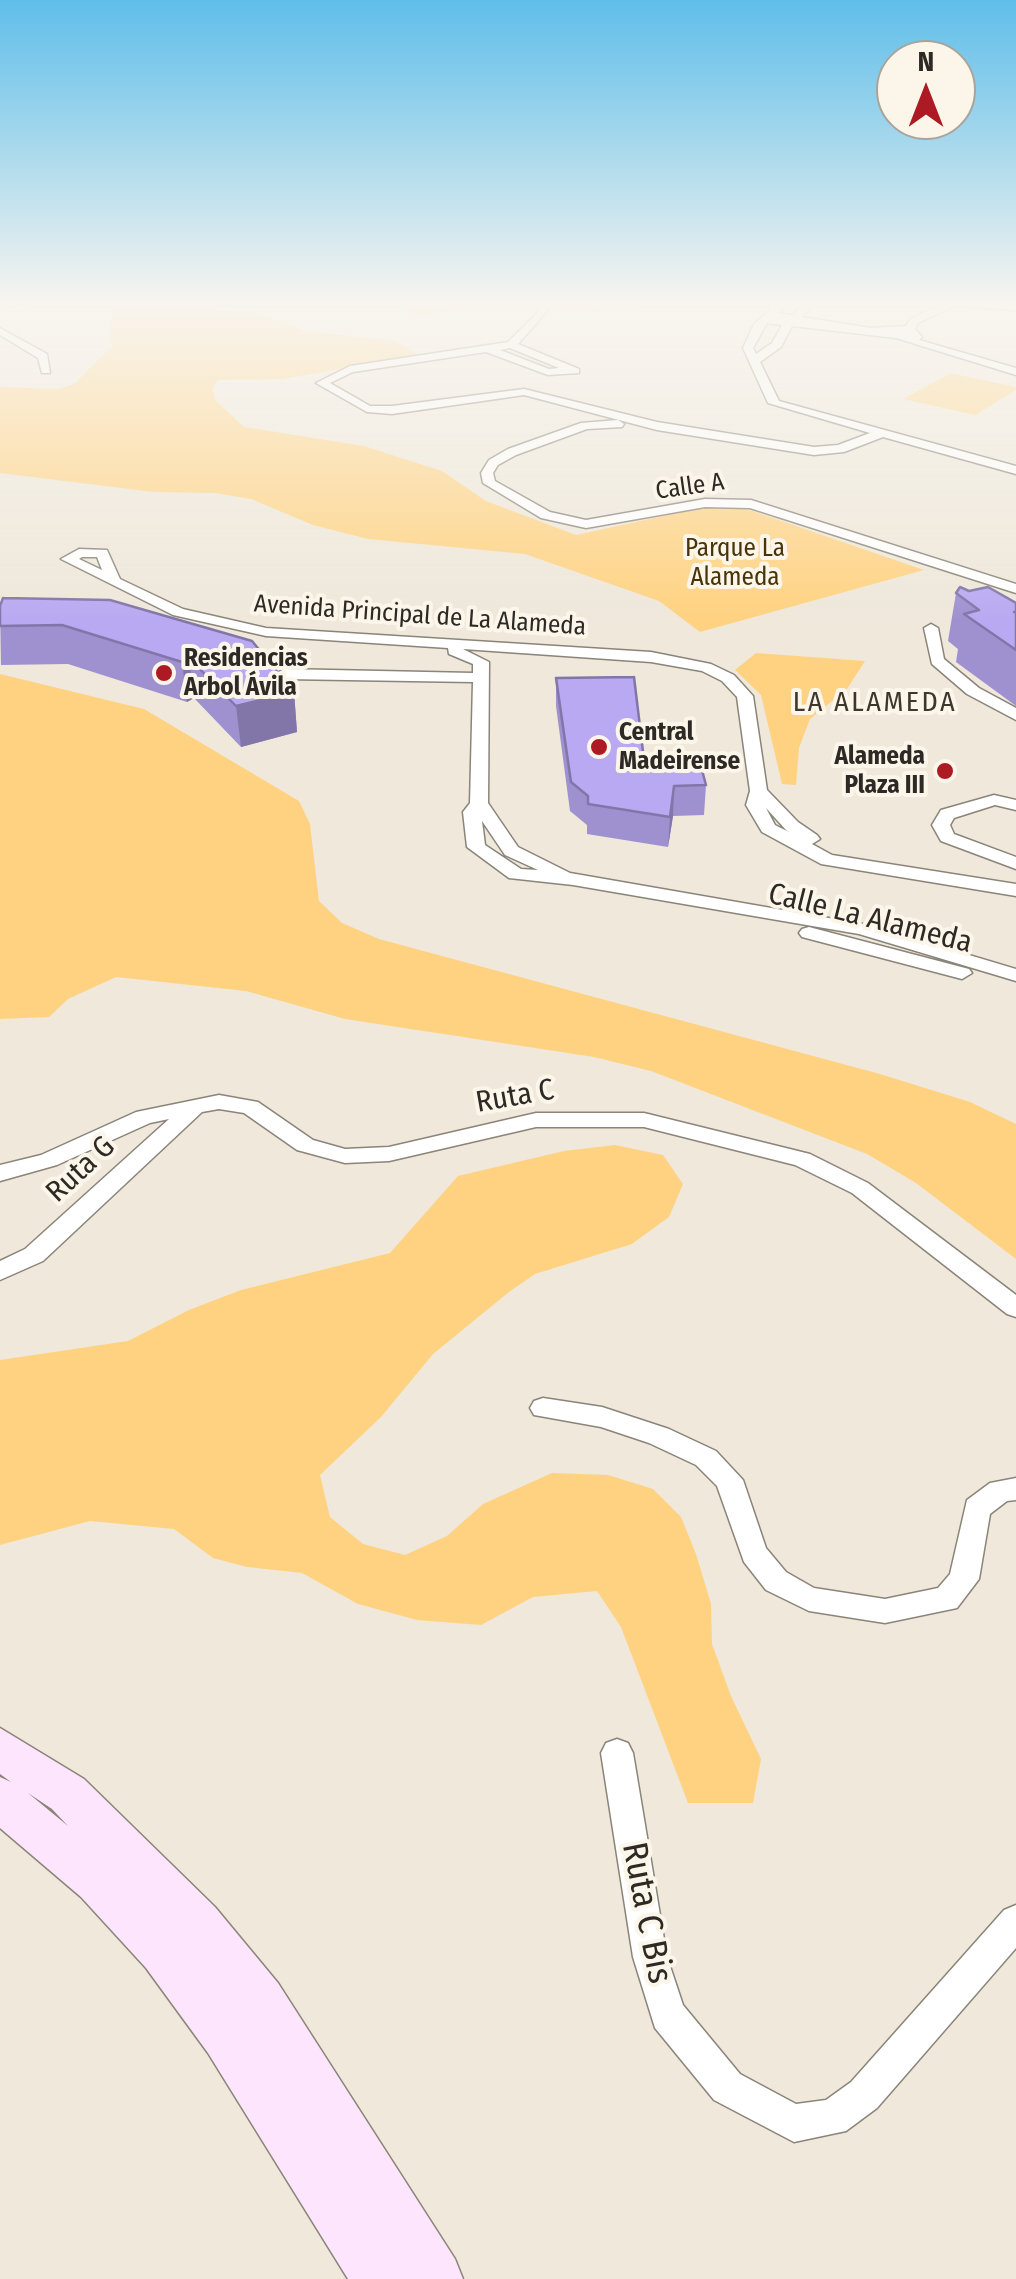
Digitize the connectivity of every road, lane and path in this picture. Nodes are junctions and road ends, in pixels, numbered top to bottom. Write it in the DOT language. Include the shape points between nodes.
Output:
graph roads {
  1 [pos="370,407"];
  2 [pos="403,407"];
  3 [pos="577,407"];
  4 [pos="581,407"];
  5 [pos="792,407"];
  6 [pos="584,426"];
  7 [pos="658,426"];
  8 [pos="882,434"];
  9 [pos="1016,470"];
  10 [pos="113,579"];
  11 [pos="1016,589"];
  12 [pos="932,628"];
  13 [pos="427,644"];
  14 [pos="587,654"];
  15 [pos="284,674"];
  16 [pos="483,675"];
  17 [pos="1016,715"];
  18 [pos="759,791"];
  19 [pos="1016,791"];
  20 [pos="994,800"];
  21 [pos="479,804"];
  22 [pos="1016,805"];
  23 [pos="808,837"];
  24 [pos="786,840"];
  25 [pos="511,851"];
  26 [pos="488,858"];
  27 [pos="1016,863"];
  28 [pos="874,866"];
  29 [pos="573,880"];
  30 [pos="1016,890"];
  31 [pos="897,946"];
  32 [pos="1016,975"];
  33 [pos="1016,988"];
  34 [pos="197,1105"];
  35 [pos="0,1173"];
  36 [pos="0,1271"];
  37 [pos="1016,1308"];
  38 [pos="543,1408"];
  39 [pos="1016,1490"];
  40 [pos="0,1749"];
  41 [pos="616,1753"];
  42 [pos="0,1799"];
  43 [pos="1016,1922"];
  44 [pos="381,2279"];
  45 [pos="435,2279"];
  1 -- 2 [label="street"];
  3 -- 6 [label="street" via="591,415"];
  4 -- 7 [label="street"];
  5 -- 8 [label="street"];
  6 -- 7 [label="street, Calle A"];
  6 -- 11 [label="street, Calle A" via="498,459 487,473 490,483 546,515 586,524 705,504 751,504"];
  7 -- 8 [label="street" via="814,451"];
  8 -- 9 [label="street"];
  10 -- 13 [label="street, Avenida Principal de La Alameda" via="156,604 214,622"];
  12 -- 17 [label="street" via="936,661"];
  13 -- 14 [label="street, Avenida Principal de La Alameda"];
  13 -- 16 [label="street" via="481,662"];
  14 -- 16 [label="street" via="505,661"];
  14 -- 18 [label="street, Avenida Principal de La Alameda" via="708,676 745,696"];
  15 -- 16 [label="street"];
  16 -- 21 [label="street"];
  18 -- 23 [label="street, Avenida Principal de La Alameda"];
  18 -- 24 [label="street, Avenida Principal de La Alameda" via="754,798 760,820"];
  19 -- 20 [label="street" via="994,791"];
  20 -- 22 [label="street"];
  20 -- 27 [label="street" via="947,814 943,832"];
  21 -- 25 [label="street"];
  21 -- 26 [label="street" via="472,812 472,836"];
  23 -- 24 [label="street"];
  23 -- 28 [label="street, Avenida Principal de La Alameda"];
  24 -- 28 [label="street, Avenida Principal de La Alameda" via="826,860"];
  25 -- 26 [label="street"];
  25 -- 29 [label="street, Calle La Alameda"];
  26 -- 29 [label="street, Calle La Alameda" via="516,874"];
  28 -- 30 [label="street, Avenida Principal de La Alameda"];
  29 -- 31 [label="street, Calle La Alameda"];
  31 -- 32 [label="street, Calle La Alameda"];
  31 -- 33 [label="street, Calle La Alameda"];
  34 -- 35 [label="street, Ruta C" via="144,1117 50,1160"];
  34 -- 36 [label="street, Ruta G" via="34,1255"];
  34 -- 37 [label="street, Ruta C" via="250,1107 305,1145 345,1156 389,1154 536,1120 582,1117 644,1120 747,1145 802,1159 860,1188"];
  38 -- 39 [label="street" via="602,1417 706,1458 729,1480 754,1554 776,1581 808,1598 849,1606 885,1612 947,1598 964,1579 977,1508 1000,1491"];
  40 -- 45 [label="main road" via="68,1794 198,1924 260,2001"];
  41 -- 43 [label="street, Ruta C Bis" via="650,1957 668,2015 727,2087 794,2123 833,2118 864,2095"];
  42 -- 44 [label="main road" via="98,1881 164,1951 226,2035"];
}
